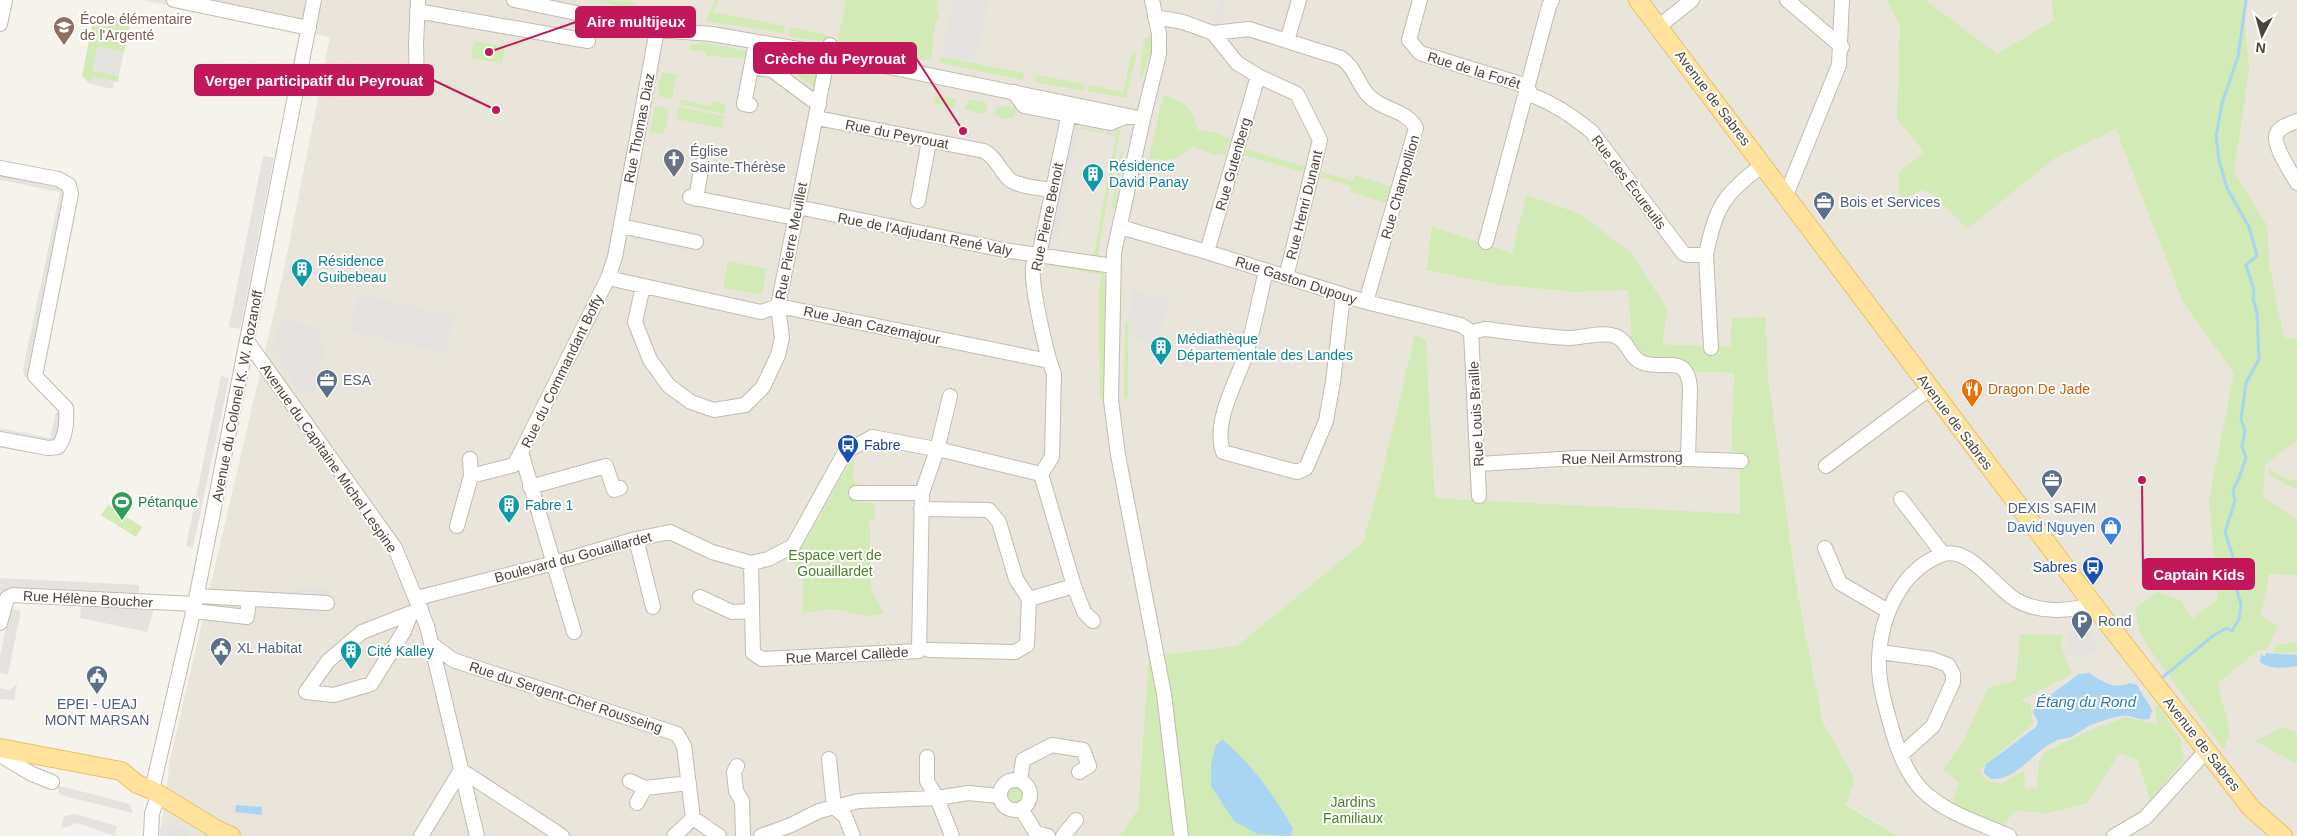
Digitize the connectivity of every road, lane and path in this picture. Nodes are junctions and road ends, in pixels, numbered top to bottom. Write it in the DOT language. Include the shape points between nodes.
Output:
graph roads {
  1 [pos="5,0"];
  2 [pos="174,0"];
  3 [pos="314,0"];
  4 [pos="514,0"];
  5 [pos="1152,0"];
  6 [pos="1299,0"];
  7 [pos="1420,0"];
  8 [pos="1552,0"];
  9 [pos="1638,0"];
  10 [pos="1692,0"];
  11 [pos="1787,0"];
  12 [pos="1842,0"];
  13 [pos="417,5"];
  14 [pos="1155,17"];
  15 [pos="0,24"];
  16 [pos="1658,27"];
  17 [pos="309,28"];
  18 [pos="657,30"];
  19 [pos="1213,33"];
  20 [pos="588,41"];
  21 [pos="1287,41"];
  22 [pos="756,42"];
  23 [pos="1842,47"];
  24 [pos="830,50"];
  25 [pos="751,66"];
  26 [pos="1258,76"];
  27 [pos="417,86"];
  28 [pos="1527,86"];
  29 [pos="750,105"];
  30 [pos="1070,109"];
  31 [pos="818,112"];
  32 [pos="1142,119"];
  33 [pos="2297,121"];
  34 [pos="925,140"];
  35 [pos="702,164"];
  36 [pos="1763,165"];
  37 [pos="0,168"];
  38 [pos="2297,182"];
  39 [pos="1053,190"];
  40 [pos="1786,195"];
  41 [pos="918,201"];
  42 [pos="796,213"];
  43 [pos="621,226"];
  44 [pos="1120,227"];
  45 [pos="696,242"];
  46 [pos="1486,242"];
  47 [pos="1207,252"];
  48 [pos="1039,255"];
  49 [pos="1706,255"];
  50 [pos="1112,266"];
  51 [pos="1266,271"];
  52 [pos="1286,277"];
  53 [pos="608,278"];
  54 [pos="643,286"];
  55 [pos="1343,295"];
  56 [pos="1366,302"];
  57 [pos="778,306"];
  58 [pos="1471,332"];
  59 [pos="247,342"];
  60 [pos="1711,348"];
  61 [pos="1049,361"];
  62 [pos="1930,389"];
  63 [pos="950,396"];
  64 [pos="0,439"];
  65 [pos="937,450"];
  66 [pos="521,452"];
  67 [pos="470,459"];
  68 [pos="1688,459"];
  69 [pos="1741,461"];
  70 [pos="1479,464"];
  71 [pos="1826,466"];
  72 [pos="1040,474"];
  73 [pos="471,476"];
  74 [pos="530,487"];
  75 [pos="620,488"];
  76 [pos="856,493"];
  77 [pos="922,493"];
  78 [pos="1480,496"];
  79 [pos="1901,498"];
  80 [pos="921,509"];
  81 [pos="457,526"];
  82 [pos="636,539"];
  83 [pos="1825,548"];
  84 [pos="1943,554"];
  85 [pos="554,563"];
  86 [pos="751,563"];
  87 [pos="1074,586"];
  88 [pos="700,597"];
  89 [pos="1029,599"];
  90 [pos="195,604"];
  91 [pos="327,604"];
  92 [pos="2093,604"];
  93 [pos="416,606"];
  94 [pos="653,607"];
  95 [pos="1888,611"];
  96 [pos="751,612"];
  97 [pos="1093,621"];
  98 [pos="0,623"];
  99 [pos="574,632"];
  100 [pos="432,644"];
  101 [pos="929,650"];
  102 [pos="1880,652"];
  103 [pos="0,748"];
  104 [pos="2207,750"];
  105 [pos="0,755"];
  106 [pos="1901,755"];
  107 [pos="928,757"];
  108 [pos="828,759"];
  109 [pos="737,766"];
  110 [pos="461,770"];
  111 [pos="1079,772"];
  112 [pos="1020,780"];
  113 [pos="630,781"];
  114 [pos="52,782"];
  115 [pos="689,782"];
  116 [pos="645,788"];
  117 [pos="156,792"];
  118 [pos="999,796"];
  119 [pos="936,798"];
  120 [pos="637,803"];
  121 [pos="834,807"];
  122 [pos="1020,809"];
  123 [pos="1178,817"];
  124 [pos="693,818"];
  125 [pos="1076,820"];
  126 [pos="792,830"];
  127 [pos="151,836"];
  128 [pos="231,836"];
  129 [pos="421,836"];
  130 [pos="477,836"];
  131 [pos="562,836"];
  132 [pos="674,836"];
  133 [pos="719,836"];
  134 [pos="744,836"];
  135 [pos="761,836"];
  136 [pos="853,836"];
  137 [pos="952,836"];
  138 [pos="1048,836"];
  139 [pos="1063,836"];
  140 [pos="1175,836"];
  141 [pos="1181,836"];
  142 [pos="2008,836"];
  143 [pos="2114,836"];
  144 [pos="2283,836"];
  1 -- 15 [label="street"];
  2 -- 17 [label="street"];
  3 -- 17 [label="street, Avenue du Colonel K. W. Rozanoff"];
  4 -- 18 [label="street"];
  5 -- 14 [label="street"];
  6 -- 21 [label="street"];
  7 -- 28 [label="street, Rue de la Forêt" via="1409,40 1420,53"];
  8 -- 28 [label="street"];
  9 -- 16 [label="main road, Avenue de Sabres"];
  10 -- 16 [label="street"];
  11 -- 23 [label="street"];
  12 -- 23 [label="street"];
  13 -- 20 [label="street"];
  13 -- 27 [label="street"];
  14 -- 19 [label="street, Rue Champollion"];
  14 -- 32 [label="street" via="1159,54"];
  16 -- 36 [label="main road, Avenue de Sabres"];
  17 -- 59 [label="street, Avenue du Colonel K. W. Rozanoff"];
  18 -- 22 [label="street" via="712,34"];
  18 -- 43 [label="street, Rue Thomas Diaz"];
  19 -- 21 [label="street, Rue Champollion" via="1249,29"];
  19 -- 26 [label="street, Rue Henri Dunant" via="1237,63"];
  21 -- 56 [label="street, Rue Champollion" via="1341,58 1350,64 1368,95 1406,116 1416,128"];
  22 -- 24 [label="street"];
  22 -- 25 [label="street"];
  23 -- 40 [label="street" via="1840,65"];
  24 -- 30 [label="street" via="1014,92"];
  24 -- 31 [label="street, Rue Pierre Meuillet"];
  25 -- 29 [label="street" via="744,104"];
  25 -- 31 [label="street, Rue du Peyrouat" via="772,70"];
  26 -- 47 [label="street, Rue Gutenberg"];
  26 -- 52 [label="street, Rue Henri Dunant" via="1297,94 1320,140"];
  28 -- 46 [label="street"];
  28 -- 49 [label="street, Rue des Écureuils" via="1531,95 1543,99 1592,132 1683,253"];
  30 -- 32 [label="street"];
  30 -- 39 [label="street, Rue Pierre Benoit"];
  31 -- 34 [label="street, Rue du Peyrouat"];
  31 -- 42 [label="street, Rue Pierre Meuillet"];
  32 -- 44 [label="street"];
  33 -- 38 [label="street" via="2281,128 2275,142"];
  34 -- 39 [label="street, Rue du Peyrouat" via="984,150 1010,179"];
  34 -- 41 [label="street"];
  35 -- 42 [label="street, Rue de l'Adjudant René Valy" via="693,198"];
  36 -- 40 [label="main road, Avenue de Sabres"];
  36 -- 49 [label="street" via="1744,178 1715,216"];
  37 -- 64 [label="street" via="58,180 69,185 71,194 35,376 66,408 67,421 62,442 58,447 48,448"];
  39 -- 48 [label="street, Rue Pierre Benoit"];
  40 -- 62 [label="main road, Avenue de Sabres"];
  42 -- 48 [label="street, Rue de l'Adjudant René Valy"];
  42 -- 57 [label="street, Rue Pierre Meuillet"];
  43 -- 45 [label="street"];
  43 -- 53 [label="street, Rue du Commandant Boffy"];
  44 -- 47 [label="street, Rue Gaston Dupouy"];
  44 -- 50 [label="street"];
  47 -- 51 [label="street, Rue Gaston Dupouy"];
  48 -- 50 [label="street, Rue de l'Adjudant René Valy"];
  48 -- 61 [label="street, Rue Pierre Benoit" via="1034,262 1034,282"];
  49 -- 60 [label="street"];
  50 -- 123 [label="street" via="1112,418 1164,694"];
  51 -- 52 [label="street, Rue Gaston Dupouy"];
  51 -- 55 [label="street" via="1245,356 1229,394 1219,441 1223,452 1297,472 1306,468 1326,421"];
  52 -- 55 [label="street, Rue Gaston Dupouy"];
  53 -- 54 [label="street, Rue Jean Cazemajour"];
  53 -- 66 [label="street, Rue du Commandant Boffy"];
  54 -- 57 [label="street, Rue Jean Cazemajour" via="761,312"];
  54 -- 57 [label="street, Rue Pierre Meuillet" via="634,322 650,360 669,386 691,402 714,410 745,405 763,387 782,338"];
  55 -- 56 [label="street, Rue Gaston Dupouy"];
  56 -- 58 [label="street, Rue Gaston Dupouy" via="1462,325"];
  57 -- 61 [label="street, Rue Jean Cazemajour"];
  58 -- 68 [label="street, Rue Neil Armstrong" via="1485,329 1569,338 1615,335 1641,362 1675,365 1684,369 1690,389"];
  58 -- 70 [label="street, Rue Louis Braille"];
  59 -- 90 [label="street, Avenue du Colonel K. W. Rozanoff"];
  59 -- 93 [label="street, Avenue du Capitaine Michel Lespine" via="394,548"];
  61 -- 72 [label="street, Rue Pierre Benoit" via="1054,374 1052,457"];
  62 -- 71 [label="street"];
  62 -- 92 [label="main road, Avenue de Sabres"];
  63 -- 65 [label="street, Rue Marcel Callède"];
  65 -- 72 [label="street"];
  65 -- 77 [label="street, Rue Marcel Callède"];
  65 -- 86 [label="street" via="872,437 845,452 793,546 768,560"];
  66 -- 73 [label="street" via="514,465"];
  66 -- 74 [label="street, Rue du Commandant Boffy"];
  67 -- 73 [label="street"];
  68 -- 69 [label="street"];
  68 -- 70 [label="street, Rue Neil Armstrong" via="1576,458"];
  70 -- 78 [label="street, Rue Louis Braille"];
  72 -- 87 [label="street"];
  73 -- 81 [label="street"];
  74 -- 75 [label="street" via="606,466 614,490"];
  74 -- 85 [label="street, Rue du Commandant Boffy"];
  76 -- 77 [label="street"];
  77 -- 80 [label="street, Rue Marcel Callède"];
  79 -- 84 [label="street"];
  80 -- 89 [label="street" via="989,510 999,522 1016,580"];
  80 -- 96 [label="street, Rue Marcel Callède" via="919,651 762,659 753,653"];
  82 -- 85 [label="street, Boulevard du Gouaillardet"];
  82 -- 86 [label="street, Boulevard du Gouaillardet" via="670,532 712,552"];
  82 -- 94 [label="street"];
  83 -- 95 [label="street" via="1840,583"];
  84 -- 92 [label="street" via="1960,556 1976,564 2015,599 2033,606 2072,610"];
  84 -- 95 [label="street" via="1920,566"];
  85 -- 93 [label="street, Boulevard du Gouaillardet"];
  85 -- 99 [label="street, Rue du Commandant Boffy"];
  86 -- 96 [label="street, Rue Marcel Callède"];
  87 -- 89 [label="street"];
  87 -- 97 [label="street" via="1084,612"];
  88 -- 96 [label="street" via="732,612"];
  89 -- 101 [label="street" via="1027,645 1015,652"];
  90 -- 91 [label="street, Rue Hélène Boucher" via="249,599"];
  90 -- 98 [label="street, Rue Hélène Boucher" via="13,595 7,598"];
  90 -- 117 [label="street, Avenue du Colonel K. W. Rozanoff"];
  92 -- 104 [label="main road, Avenue de Sabres"];
  93 -- 93 [label="street" via="362,632 328,661 306,692 334,696 371,684"];
  93 -- 100 [label="street, Avenue du Capitaine Michel Lespine"];
  95 -- 102 [label="street"];
  100 -- 110 [label="street, Avenue du Capitaine Michel Lespine"];
  100 -- 115 [label="street, Rue du Sergent-Chef Rousseing" via="453,660 677,734 684,746"];
  102 -- 106 [label="street" via="1883,697"];
  102 -- 106 [label="street" via="1932,659 1948,665 1953,674 1953,682 1933,726"];
  103 -- 117 [label="main road" via="121,770 137,784"];
  104 -- 143 [label="street" via="2145,818"];
  104 -- 144 [label="main road, Avenue de Sabres" via="2252,808"];
  105 -- 114 [label="street"];
  106 -- 142 [label="street" via="1922,790 1941,806"];
  107 -- 119 [label="street" via="927,780"];
  108 -- 121 [label="street"];
  109 -- 134 [label="street" via="734,772 736,791 742,801"];
  110 -- 129 [label="street"];
  110 -- 130 [label="street, Avenue du Capitaine Michel Lespine"];
  110 -- 131 [label="street"];
  111 -- 112 [label="street" via="1089,766 1082,750 1052,745 1023,760"];
  112 -- 118 [label="street" via="1004,783"];
  112 -- 122 [label="street" via="1027,785 1030,797"];
  113 -- 116 [label="street"];
  115 -- 116 [label="street"];
  115 -- 124 [label="street, Rue du Sergent-Chef Rousseing"];
  116 -- 120 [label="street"];
  117 -- 127 [label="street, Avenue du Colonel K. W. Rozanoff"];
  117 -- 128 [label="main road"];
  118 -- 119 [label="street" via="968,793"];
  118 -- 122 [label="street" via="1005,807"];
  119 -- 121 [label="street" via="859,801"];
  119 -- 137 [label="street"];
  121 -- 126 [label="street" via="819,811"];
  121 -- 136 [label="street" via="845,816"];
  122 -- 138 [label="street" via="1036,832"];
  123 -- 140 [label="street"];
  123 -- 141 [label="street"];
  124 -- 132 [label="street"];
  124 -- 133 [label="street"];
  125 -- 139 [label="street"];
  126 -- 135 [label="street"];
}
